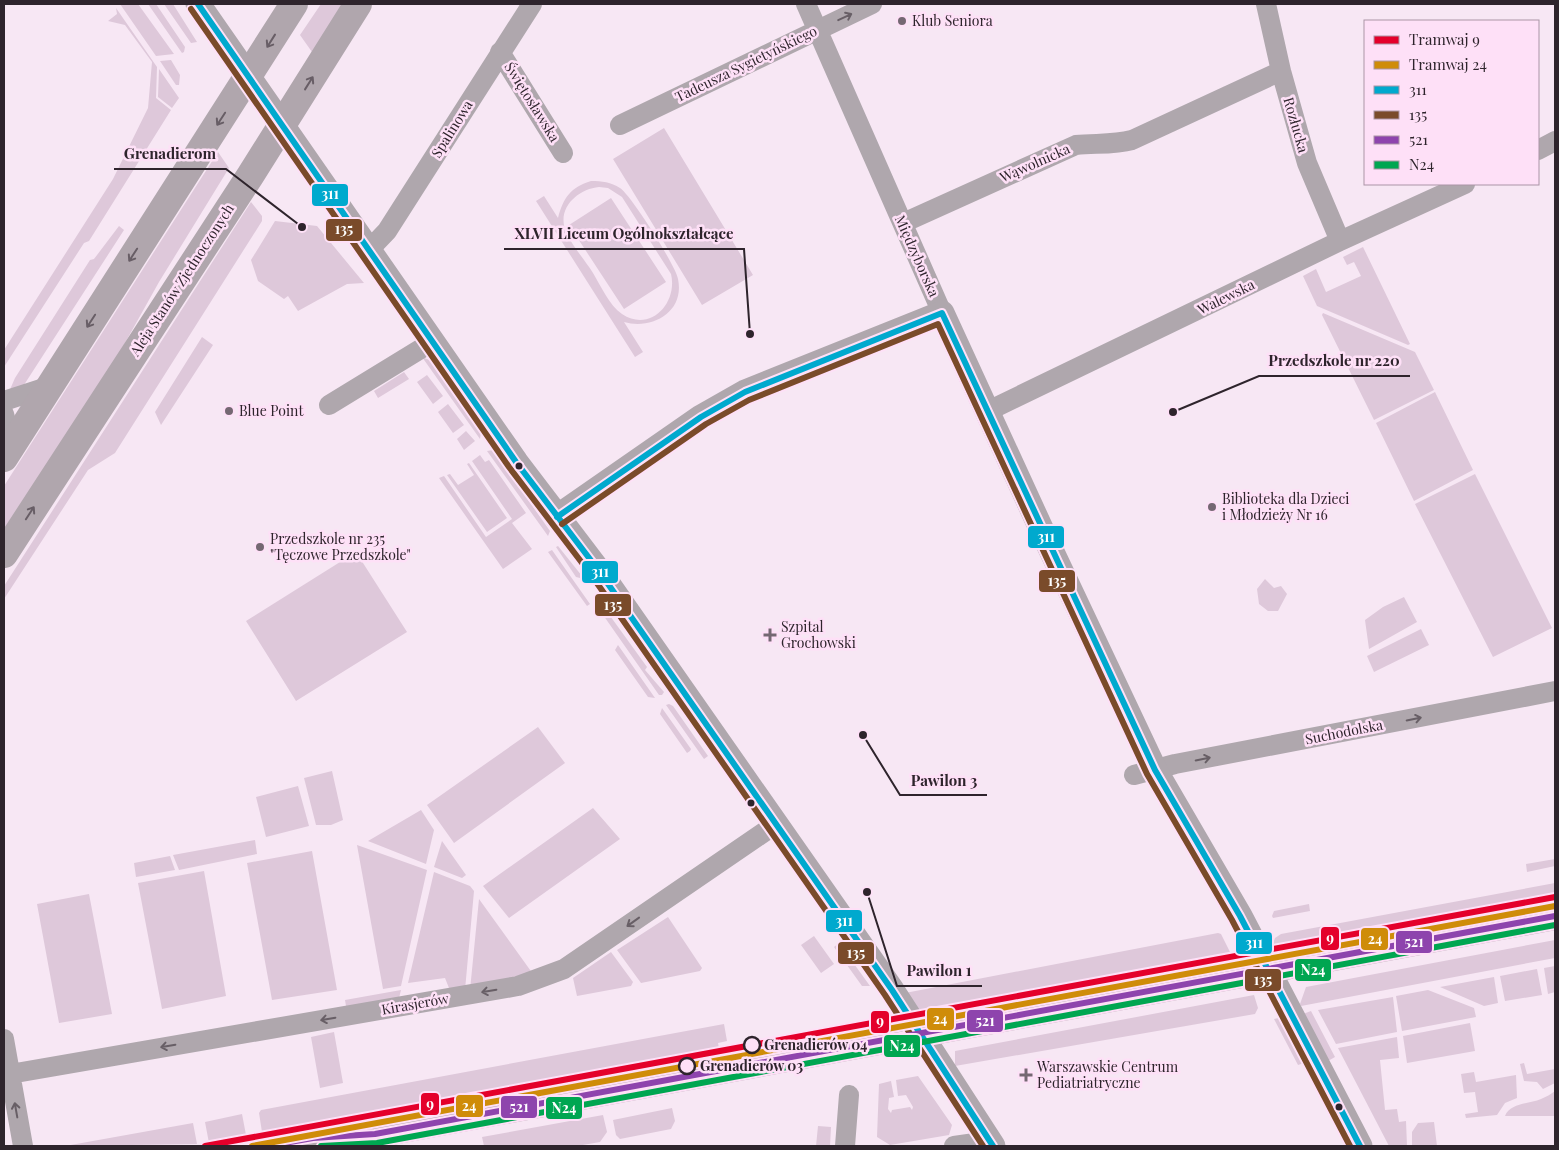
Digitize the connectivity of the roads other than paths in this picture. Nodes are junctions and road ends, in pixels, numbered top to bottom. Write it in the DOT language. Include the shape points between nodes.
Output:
graph roads {
  1 [pos="198,4"];
  2 [pos="294,4"];
  3 [pos="358,4"];
  4 [pos="532,4"];
  5 [pos="806,4"];
  6 [pos="872,4"];
  7 [pos="1266,4"];
  8 [pos="817,30"];
  9 [pos="500,52"];
  10 [pos="1281,71"];
  11 [pos="248,78"];
  12 [pos="282,124"];
  13 [pos="620,125"];
  14 [pos="1555,141"];
  15 [pos="1539,149"];
  16 [pos="563,153"];
  17 [pos="1463,185"];
  18 [pos="903,223"];
  19 [pos="1340,241"];
  20 [pos="368,251"];
  21 [pos="942,313"];
  22 [pos="432,342"];
  23 [pos="50,386"];
  24 [pos="4,401"];
  25 [pos="329,405"];
  26 [pos="988,411"];
  27 [pos="4,414"];
  28 [pos="6,454"];
  29 [pos="557,517"];
  30 [pos="4,554"];
  31 [pos="1555,691"];
  32 [pos="1144,772"];
  33 [pos="776,824"];
  34 [pos="1555,916"];
  35 [pos="1268,969"];
  36 [pos="920,1034"];
  37 [pos="4,1039"];
  38 [pos="10,1074"];
  39 [pos="849,1095"];
  40 [pos="375,1134"];
  41 [pos="991,1144"];
  42 [pos="22,1146"];
  43 [pos="267,1146"];
  44 [pos="343,1146"];
  45 [pos="846,1146"];
  46 [pos="954,1146"];
  47 [pos="1360,1146"];
  1 -- 11 [label="street"];
  2 -- 11 [label="main road, one-way"];
  12 -- 3 [label="main road, Aleja Stanów Zjednoczonych, one-way"];
  4 -- 9 [label="street, Spalinowa"];
  5 -- 8 [label="street, Międzyborska"];
  8 -- 6 [label="street, Tadeusza Sygietyńskiego, one-way"];
  7 -- 10 [label="street, Rozłucka"];
  8 -- 13 [label="street, Tadeusza Sygietyńskiego"];
  8 -- 18 [label="street, Międzyborska"];
  9 -- 16 [label="street, Świętosławska"];
  9 -- 20 [label="street, Spalinowa" via="387,231"];
  10 -- 18 [label="street, Wąwolnicka" via="1132,140 1116,144 1076,145"];
  10 -- 19 [label="street, Rozłucka" via="1307,163"];
  11 -- 12 [label="street"];
  11 -- 23 [label="main road, one-way"];
  12 -- 20 [label="street"];
  30 -- 12 [label="main road, Aleja Stanów Zjednoczonych, one-way"];
  14 -- 15 [label="street"];
  17 -- 19 [label="street, Walewska"];
  18 -- 21 [label="street, Międzyborska"];
  19 -- 26 [label="street, Walewska"];
  20 -- 22 [label="street"];
  21 -- 26 [label="street, Międzyborska"];
  21 -- 29 [label="street" via="745,392 701,417"];
  22 -- 25 [label="street"];
  22 -- 29 [label="street"];
  23 -- 24 [label="street"];
  23 -- 28 [label="main road"];
  26 -- 32 [label="street, Międzyborska"];
  27 -- 28 [label="street" via="9,433"];
  29 -- 33 [label="street" via="599,571"];
  32 -- 31 [label="street, Suchodolska, one-way"];
  32 -- 35 [label="street, Międzyborska"];
  33 -- 36 [label="street"];
  33 -- 38 [label="street, Kirasjerów, one-way" via="564,969 518,986"];
  34 -- 35 [label="main road"];
  35 -- 36 [label="main road"];
  35 -- 47 [label="street, Międzyborska"];
  36 -- 40 [label="main road"];
  36 -- 41 [label="street"];
  37 -- 38 [label="street"];
  42 -- 38 [label="street, one-way"];
  39 -- 45 [label="street"];
  40 -- 43 [label="main road" via="312,1138"];
  40 -- 44 [label="main road"];
  41 -- 46 [label="street"];
}
